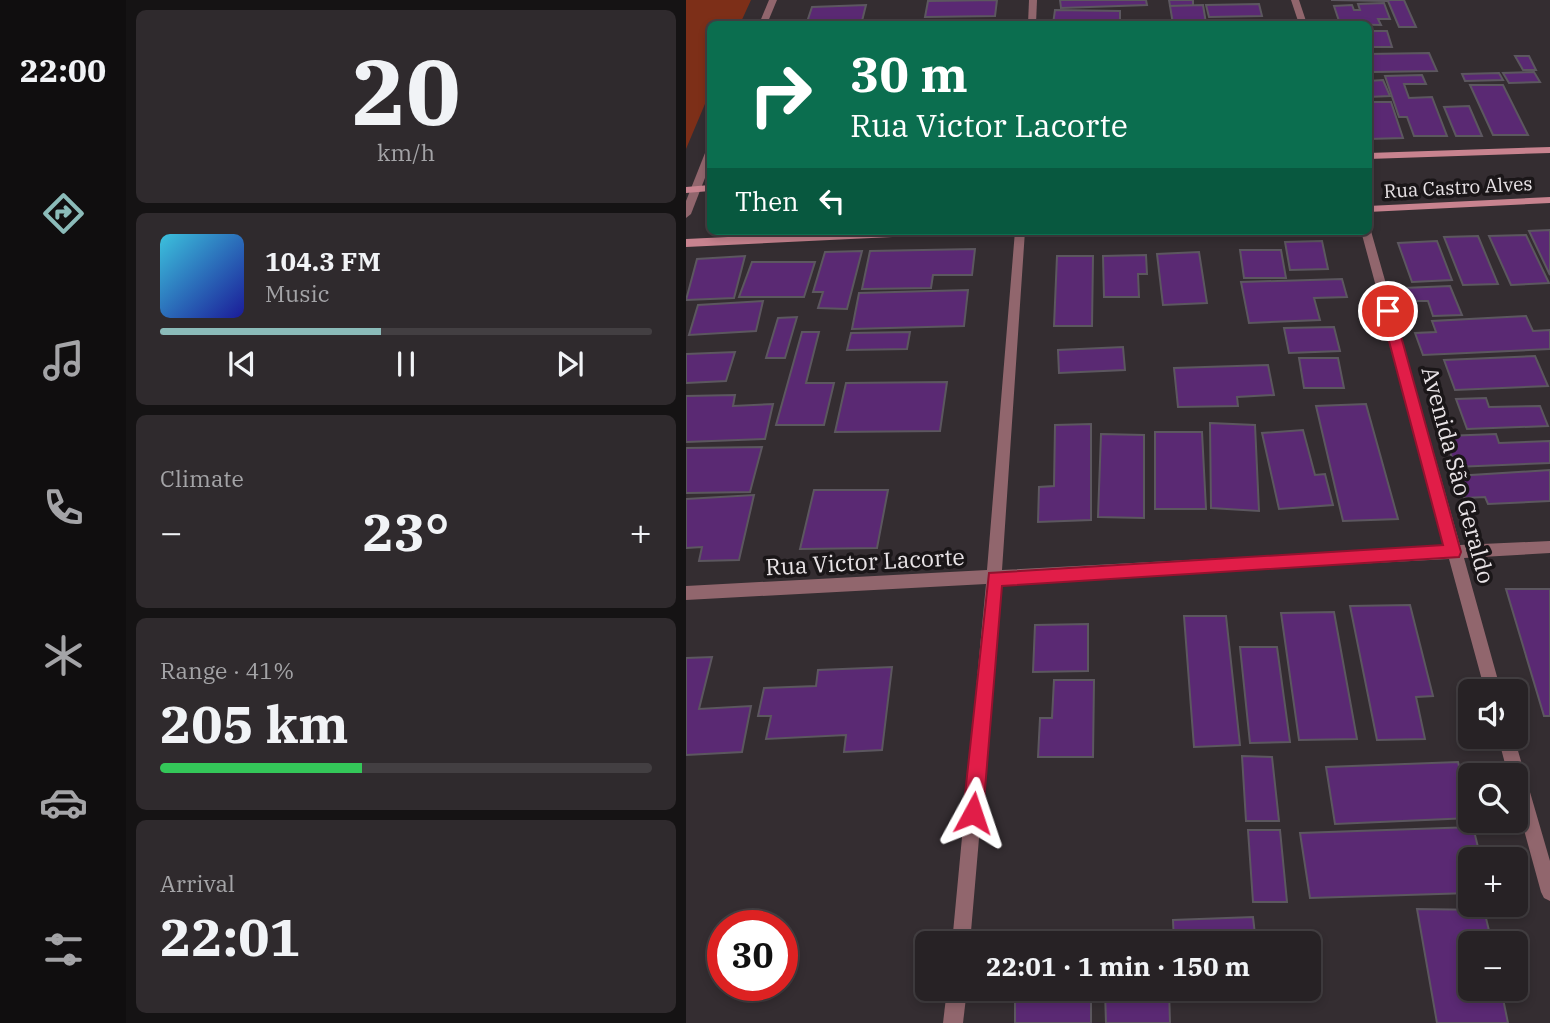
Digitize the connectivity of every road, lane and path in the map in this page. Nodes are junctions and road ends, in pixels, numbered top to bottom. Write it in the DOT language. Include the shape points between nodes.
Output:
graph roads {
  1 [pos="773,0"];
  2 [pos="1033,0"];
  3 [pos="1296,0"];
  4 [pos="764,21"];
  5 [pos="1032,21"];
  6 [pos="1302,21"];
  7 [pos="1550,150"];
  8 [pos="1372,156"];
  9 [pos="707,159"];
  10 [pos="691,189"];
  11 [pos="1550,200"];
  12 [pos="1372,209"];
  13 [pos="686,214"];
  14 [pos="851,235"];
  15 [pos="1020,235"];
  16 [pos="1367,235"];
  17 [pos="686,243"];
  18 [pos="1550,548"];
  19 [pos="1453,552"];
  20 [pos="995,579"];
  21 [pos="686,593"];
  22 [pos="1490,679"];
  23 [pos="1509,749"];
  24 [pos="1550,892"];
  25 [pos="962,931"];
  26 [pos="956,1001"];
  27 [pos="953,1023"];
  1 -- 4 [label="street"];
  2 -- 5 [label="street"];
  3 -- 6 [label="street"];
  7 -- 8 [label="main road, Rua Castro Alves"];
  9 -- 10 [label="street"];
  10 -- 13 [label="street"];
  11 -- 12 [label="main road, Rua Castro Alves"];
  14 -- 17 [label="main road"];
  15 -- 20 [label="street"];
  16 -- 19 [label="street, Avenida São Geraldo"];
  18 -- 19 [label="street, Rua Victor Lacorte"];
  19 -- 20 [label="street, Rua Victor Lacorte"];
  19 -- 22 [label="street, Avenida São Geraldo"];
  20 -- 21 [label="street, Rua Victor Lacorte"];
  20 -- 25 [label="street"];
  23 -- 24 [label="street"];
  26 -- 27 [label="street"];
}
